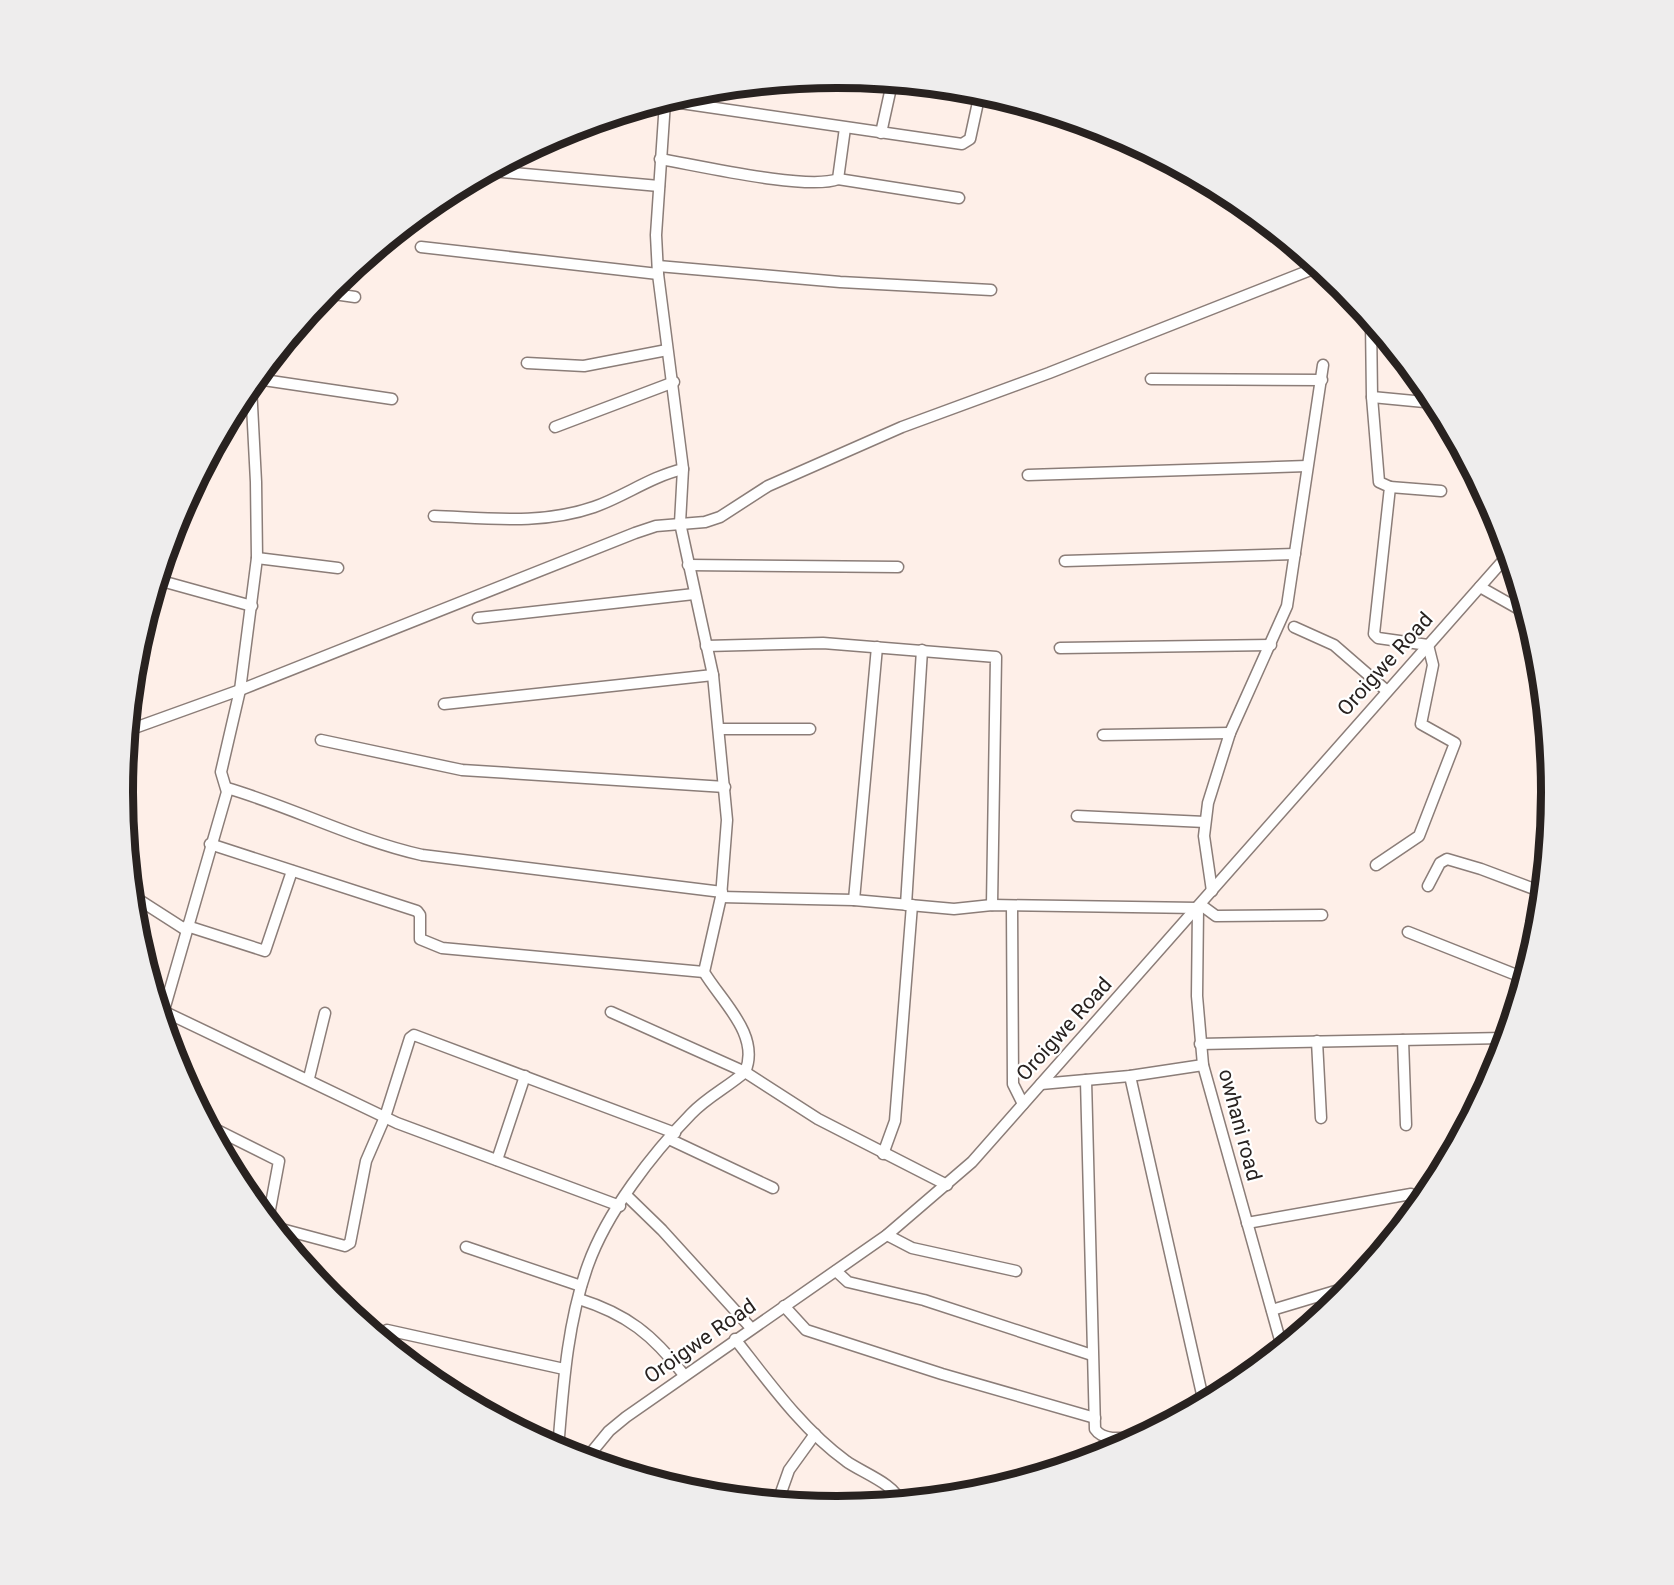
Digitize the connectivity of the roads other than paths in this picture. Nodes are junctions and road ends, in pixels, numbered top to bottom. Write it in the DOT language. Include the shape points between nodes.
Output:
graph roads {
  1 [pos="890,91"];
  2 [pos="978,103"];
  3 [pos="689,104"];
  4 [pos="665,110"];
  5 [pos="845,128"];
  6 [pos="881,133"];
  7 [pos="660,159"];
  8 [pos="505,172"];
  9 [pos="838,178"];
  10 [pos="659,186"];
  11 [pos="959,198"];
  12 [pos="422,247"];
  13 [pos="658,270"];
  14 [pos="1309,270"];
  15 [pos="991,290"];
  16 [pos="339,295"];
  17 [pos="355,297"];
  18 [pos="1371,334"];
  19 [pos="667,350"];
  20 [pos="527,363"];
  21 [pos="1323,365"];
  22 [pos="1151,379"];
  23 [pos="266,380"];
  24 [pos="1322,380"];
  25 [pos="674,382"];
  26 [pos="1372,397"];
  27 [pos="392,399"];
  28 [pos="252,401"];
  29 [pos="1423,402"];
  30 [pos="555,428"];
  31 [pos="1307,466"];
  32 [pos="682,469"];
  33 [pos="1028,475"];
  34 [pos="1390,487"];
  35 [pos="1441,491"];
  36 [pos="434,516"];
  37 [pos="680,523"];
  38 [pos="1295,554"];
  39 [pos="257,558"];
  40 [pos="1065,561"];
  41 [pos="1502,562"];
  42 [pos="688,565"];
  43 [pos="898,567"];
  44 [pos="338,568"];
  45 [pos="165,582"];
  46 [pos="1480,587"];
  47 [pos="694,594"];
  48 [pos="252,606"];
  49 [pos="1516,607"];
  50 [pos="478,618"];
  51 [pos="1294,627"];
  52 [pos="1271,645"];
  53 [pos="1428,645"];
  54 [pos="706,646"];
  55 [pos="878,646"];
  56 [pos="1059,648"];
  57 [pos="922,650"];
  58 [pos="713,675"];
  59 [pos="240,690"];
  60 [pos="1387,691"];
  61 [pos="444,704"];
  62 [pos="137,727"];
  63 [pos="720,729"];
  64 [pos="810,729"];
  65 [pos="1230,733"];
  66 [pos="1103,735"];
  67 [pos="321,740"];
  68 [pos="725,787"];
  69 [pos="227,788"];
  70 [pos="1077,816"];
  71 [pos="1205,822"];
  72 [pos="210,844"];
  73 [pos="1376,865"];
  74 [pos="292,871"];
  75 [pos="1428,886"];
  76 [pos="1534,889"];
  77 [pos="1212,891"];
  78 [pos="722,894"];
  79 [pos="854,900"];
  80 [pos="142,901"];
  81 [pos="909,905"];
  82 [pos="992,905"];
  83 [pos="1012,906"];
  84 [pos="1199,907"];
  85 [pos="1322,915"];
  86 [pos="186,928"];
  87 [pos="1408,932"];
  88 [pos="704,972"];
  89 [pos="1517,975"];
  90 [pos="166,1004"];
  91 [pos="611,1012"];
  92 [pos="325,1013"];
  93 [pos="169,1017"];
  94 [pos="1496,1038"];
  95 [pos="1403,1040"];
  96 [pos="1317,1041"];
  97 [pos="1200,1044"];
  98 [pos="1203,1065"];
  99 [pos="745,1072"];
  100 [pos="525,1076"];
  101 [pos="1130,1076"];
  102 [pos="309,1078"];
  103 [pos="1086,1080"];
  104 [pos="1041,1084"];
  105 [pos="1023,1104"];
  106 [pos="385,1117"];
  107 [pos="1321,1119"];
  108 [pos="1406,1125"];
  109 [pos="221,1132"];
  110 [pos="672,1136"];
  111 [pos="884,1154"];
  112 [pos="497,1160"];
  113 [pos="947,1185"];
  114 [pos="773,1188"];
  115 [pos="1411,1194"];
  116 [pos="627,1196"];
  117 [pos="620,1206"];
  118 [pos="270,1210"];
  119 [pos="1247,1223"];
  120 [pos="285,1230"];
  121 [pos="887,1235"];
  122 [pos="466,1247"];
  123 [pos="836,1271"];
  124 [pos="1016,1271"];
  125 [pos="581,1287"];
  126 [pos="1333,1292"];
  127 [pos="579,1299"];
  128 [pos="784,1306"];
  129 [pos="1272,1310"];
  130 [pos="751,1328"];
  131 [pos="387,1330"];
  132 [pos="735,1339"];
  133 [pos="1280,1339"];
  134 [pos="1092,1355"];
  135 [pos="564,1369"];
  136 [pos="684,1375"];
  137 [pos="1202,1394"];
  138 [pos="1095,1418"];
  139 [pos="815,1434"];
  140 [pos="1121,1436"];
  141 [pos="559,1439"];
  142 [pos="592,1452"];
  143 [pos="781,1494"];
  144 [pos="896,1494"];
  1 -- 6 [label="street"];
  2 -- 6 [label="street" via="966,143"];
  3 -- 5 [label="street"];
  4 -- 7 [label="street"];
  5 -- 6 [label="street"];
  5 -- 9 [label="street"];
  7 -- 9 [label="street" via="803,182 830,182"];
  7 -- 10 [label="street"];
  8 -- 10 [label="street"];
  9 -- 11 [label="street"];
  10 -- 13 [label="street"];
  12 -- 13 [label="street"];
  13 -- 15 [label="street"];
  13 -- 19 [label="street"];
  14 -- 37 [label="street" via="902,427 768,486 720,517 694,524"];
  16 -- 17 [label="street"];
  18 -- 26 [label="street"];
  19 -- 20 [label="street" via="584,366"];
  19 -- 25 [label="street"];
  21 -- 24 [label="street"];
  22 -- 24 [label="street"];
  23 -- 27 [label="street"];
  24 -- 31 [label="street"];
  25 -- 30 [label="street"];
  25 -- 32 [label="street"];
  26 -- 29 [label="street"];
  26 -- 34 [label="street" via="1380,482"];
  28 -- 39 [label="street"];
  31 -- 33 [label="street"];
  31 -- 38 [label="street"];
  32 -- 36 [label="street" via="597,506 553,518"];
  32 -- 37 [label="street"];
  34 -- 35 [label="street"];
  34 -- 53 [label="street" via="1374,634 1378,638"];
  37 -- 42 [label="street"];
  37 -- 59 [label="street" via="635,533"];
  38 -- 40 [label="street"];
  38 -- 52 [label="street" via="1287,606"];
  39 -- 44 [label="street"];
  39 -- 48 [label="street"];
  41 -- 46 [label="street, Oroigwe Road"];
  42 -- 43 [label="street"];
  42 -- 47 [label="street"];
  45 -- 48 [label="street"];
  46 -- 49 [label="street"];
  46 -- 53 [label="street, Oroigwe Road"];
  47 -- 50 [label="street"];
  47 -- 54 [label="street"];
  48 -- 59 [label="street"];
  51 -- 60 [label="street" via="1334,645"];
  52 -- 56 [label="street"];
  52 -- 65 [label="street"];
  53 -- 60 [label="street, Oroigwe Road"];
  53 -- 73 [label="street" via="1433,665 1421,724 1454,740 1455,747 1419,836"];
  54 -- 55 [label="street"];
  54 -- 58 [label="street"];
  55 -- 57 [label="street"];
  55 -- 79 [label="street"];
  57 -- 81 [label="street"];
  57 -- 82 [label="street" via="993,655 998,659"];
  58 -- 61 [label="street"];
  58 -- 63 [label="street"];
  59 -- 62 [label="street"];
  59 -- 69 [label="street" via="221,772"];
  60 -- 77 [label="street, Oroigwe Road"];
  63 -- 64 [label="street"];
  63 -- 68 [label="street"];
  65 -- 66 [label="street"];
  65 -- 71 [label="street" via="1212,784"];
  67 -- 68 [label="street" via="462,770"];
  68 -- 78 [label="street"];
  69 -- 72 [label="street"];
  69 -- 78 [label="street" via="422,855"];
  70 -- 71 [label="street"];
  71 -- 77 [label="street"];
  72 -- 74 [label="street"];
  72 -- 86 [label="street"];
  74 -- 86 [label="street" via="266,951"];
  74 -- 88 [label="street" via="417,911 420,939 442,948"];
  75 -- 76 [label="street" via="1440,862 1447,859"];
  77 -- 84 [label="street, Oroigwe Road"];
  78 -- 79 [label="street"];
  78 -- 88 [label="street"];
  79 -- 81 [label="street"];
  80 -- 86 [label="street"];
  81 -- 82 [label="street" via="954,909"];
  81 -- 111 [label="street" via="896,1120"];
  82 -- 83 [label="street"];
  83 -- 84 [label="street"];
  83 -- 105 [label="street" via="1013,1084"];
  84 -- 85 [label="street" via="1216,916"];
  84 -- 97 [label="street, owhani road"];
  84 -- 104 [label="street, Oroigwe Road"];
  86 -- 90 [label="street"];
  87 -- 89 [label="street"];
  88 -- 99 [label="street" via="744,1033 749,1054"];
  91 -- 99 [label="street"];
  92 -- 102 [label="street"];
  93 -- 102 [label="street"];
  94 -- 95 [label="street"];
  95 -- 96 [label="street"];
  95 -- 108 [label="street"];
  96 -- 97 [label="street"];
  96 -- 107 [label="street"];
  97 -- 98 [label="street, owhani road"];
  98 -- 101 [label="street"];
  98 -- 119 [label="street, owhani road"];
  99 -- 110 [label="street" via="705,1101"];
  99 -- 111 [label="street" via="818,1119"];
  100 -- 106 [label="street" via="414,1035"];
  100 -- 110 [label="street"];
  100 -- 112 [label="street"];
  101 -- 103 [label="street"];
  101 -- 137 [label="street"];
  102 -- 106 [label="street"];
  103 -- 104 [label="street"];
  103 -- 134 [label="street"];
  104 -- 105 [label="street, Oroigwe Road"];
  105 -- 113 [label="street, Oroigwe Road"];
  106 -- 112 [label="street"];
  106 -- 120 [label="street" via="366,1161 348,1245"];
  109 -- 118 [label="street" via="279,1161"];
  110 -- 114 [label="street"];
  110 -- 116 [label="street"];
  111 -- 113 [label="street"];
  112 -- 117 [label="street"];
  113 -- 121 [label="street, Oroigwe Road"];
  115 -- 119 [label="street"];
  116 -- 117 [label="street"];
  116 -- 130 [label="street"];
  117 -- 125 [label="street" via="594,1251"];
  119 -- 129 [label="street, owhani road"];
  121 -- 123 [label="street, Oroigwe Road"];
  121 -- 124 [label="street" via="912,1248"];
  122 -- 125 [label="street"];
  123 -- 128 [label="street, Oroigwe Road"];
  123 -- 134 [label="street" via="848,1282 924,1300"];
  125 -- 127 [label="street"];
  126 -- 129 [label="street"];
  127 -- 135 [label="street"];
  127 -- 136 [label="street" via="624,1317 648,1333"];
  128 -- 130 [label="street, Oroigwe Road"];
  128 -- 138 [label="street" via="806,1330"];
  129 -- 133 [label="street, owhani road"];
  130 -- 132 [label="street, Oroigwe Road"];
  131 -- 135 [label="street"];
  132 -- 136 [label="street, Oroigwe Road"];
  132 -- 139 [label="street"];
  134 -- 138 [label="street"];
  135 -- 141 [label="street"];
  136 -- 142 [label="street, Oroigwe Road" via="609,1431"];
  138 -- 140 [label="street" via="1095,1429 1102,1436"];
  139 -- 143 [label="street" via="789,1470"];
  139 -- 144 [label="street"];
}
